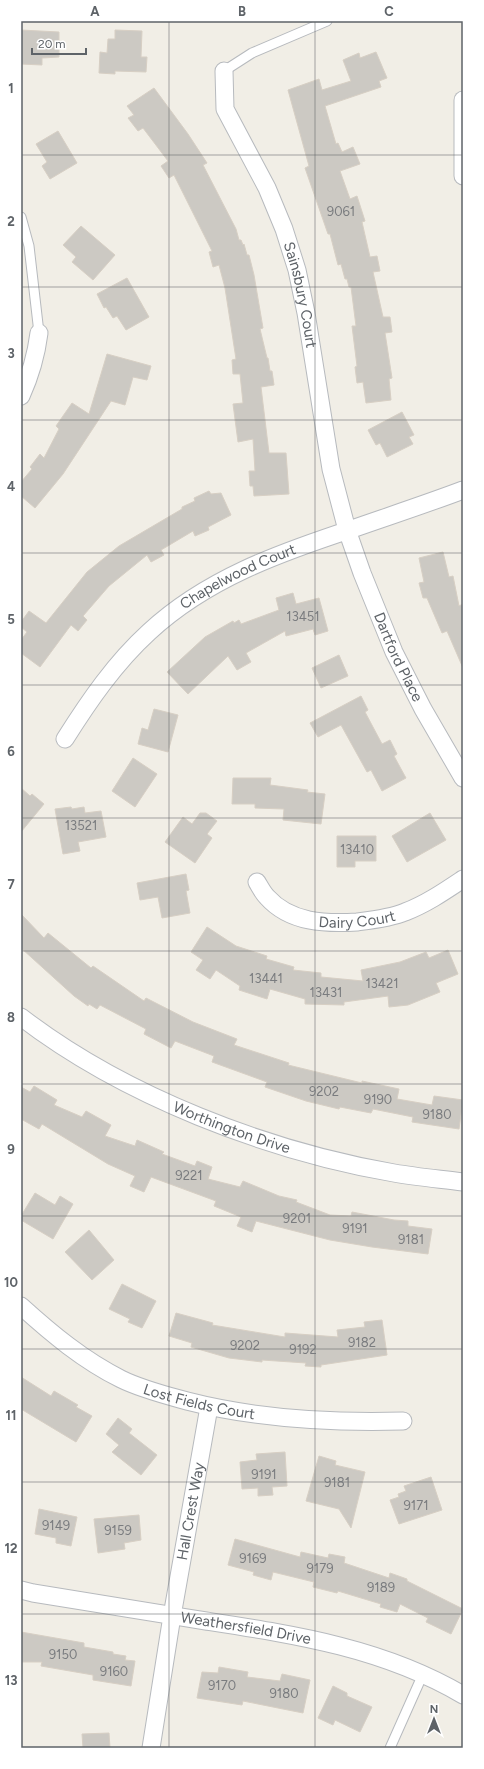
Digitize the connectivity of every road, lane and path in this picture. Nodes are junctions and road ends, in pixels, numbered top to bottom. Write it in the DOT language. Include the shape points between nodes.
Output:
graph roads {
  1 [pos="327,21"];
  2 [pos="224,71"];
  3 [pos="463,100"];
  4 [pos="463,176"];
  5 [pos="21,218"];
  6 [pos="39,333"];
  7 [pos="21,396"];
  8 [pos="463,490"];
  9 [pos="347,530"];
  10 [pos="65,739"];
  11 [pos="463,778"];
  12 [pos="463,879"];
  13 [pos="257,882"];
  14 [pos="21,1017"];
  15 [pos="463,1182"];
  16 [pos="21,1306"];
  17 [pos="209,1406"];
  18 [pos="403,1421"];
  19 [pos="21,1590"];
  20 [pos="172,1616"];
  21 [pos="423,1674"];
  22 [pos="463,1695"];
  23 [pos="151,1748"];
  24 [pos="390,1748"];
  1 -- 2 [label="lane" via="252,53"];
  2 -- 9 [label="street, Sainsbury Court" via="225,108 267,188 297,270 331,469"];
  3 -- 4 [label="street"];
  5 -- 6 [label="lane" via="29,246"];
  6 -- 7 [label="street" via="37,355"];
  8 -- 9 [label="street, Chapelwood Court"];
  9 -- 10 [label="street, Chapelwood Court" via="244,569 216,582 178,608 148,632 122,660 88,702"];
  9 -- 11 [label="street, Dartford Place" via="394,652"];
  12 -- 13 [label="street, Dairy Court" via="405,913 340,923 315,922 296,917 267,897"];
  14 -- 15 [label="street, Worthington Drive" via="67,1049 118,1079 222,1125 327,1158 394,1173"];
  16 -- 17 [label="street, Lost Fields Court" via="57,1338 88,1360 122,1379 166,1395"];
  17 -- 18 [label="street, Lost Fields Court" via="312,1420"];
  17 -- 20 [label="street, Hall Crest Way"];
  19 -- 20 [label="street, Weathersfield Drive"];
  20 -- 21 [label="street, Weathersfield Drive" via="296,1635 342,1645"];
  20 -- 23 [label="street, Hall Crest Way"];
  21 -- 22 [label="street, Weathersfield Drive"];
  21 -- 24 [label="lane"];
}
